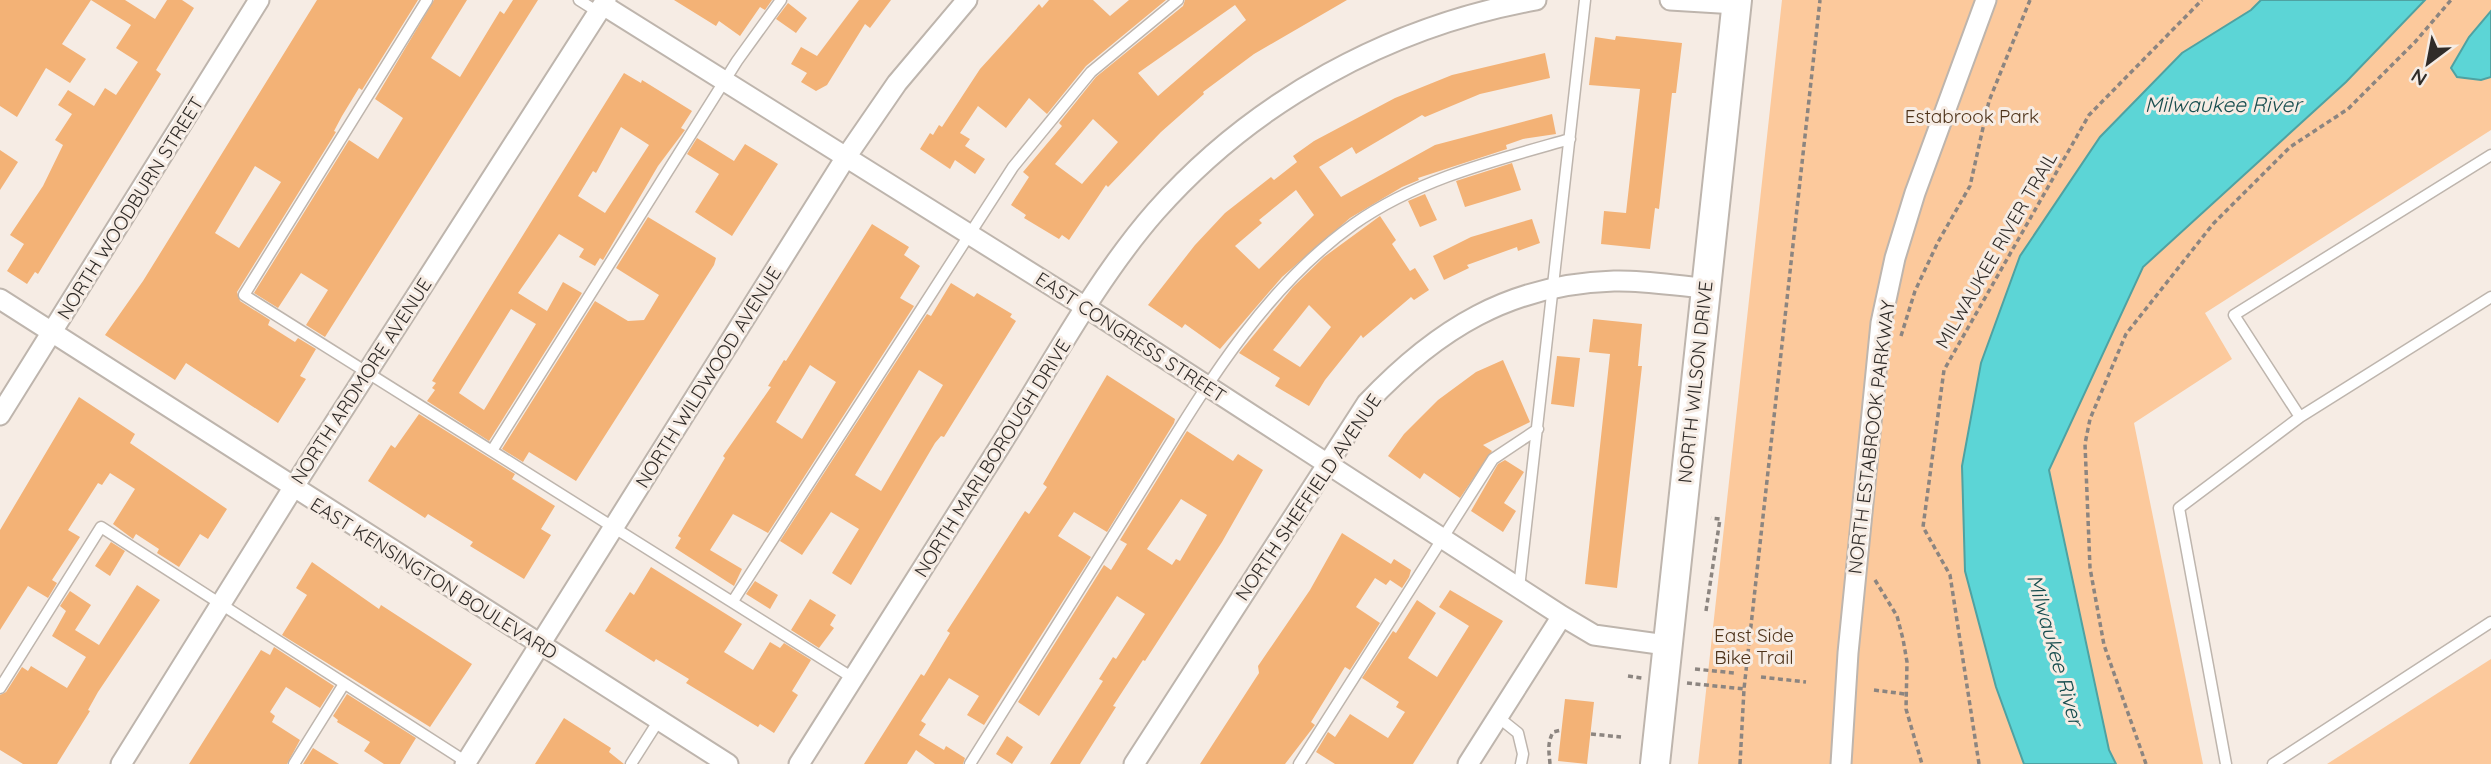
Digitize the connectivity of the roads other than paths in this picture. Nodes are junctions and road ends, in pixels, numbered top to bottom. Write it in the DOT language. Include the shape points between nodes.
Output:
graph roads {
  1 [pos="259,0"];
  2 [pos="426,0"];
  3 [pos="579,0"];
  4 [pos="781,0"];
  5 [pos="967,0"];
  6 [pos="1178,0"];
  7 [pos="1536,0"];
  8 [pos="1585,0"];
  9 [pos="1670,0"];
  10 [pos="1986,0"];
  11 [pos="1736,2"];
  12 [pos="603,6"];
  13 [pos="725,81"];
  14 [pos="1570,139"];
  15 [pos="2491,155"];
  16 [pos="846,157"];
  17 [pos="968,234"];
  18 [pos="1705,288"];
  19 [pos="1553,289"];
  20 [pos="2491,297"];
  21 [pos="0,299"];
  22 [pos="1087,308"];
  23 [pos="52,333"];
  24 [pos="368,370"];
  25 [pos="1207,386"];
  26 [pos="0,415"];
  27 [pos="2300,417"];
  28 [pos="1538,429"];
  29 [pos="494,449"];
  30 [pos="1327,464"];
  31 [pos="293,488"];
  32 [pos="614,526"];
  33 [pos="1442,539"];
  34 [pos="1519,589"];
  35 [pos="733,601"];
  36 [pos="220,605"];
  37 [pos="1562,616"];
  38 [pos="2491,622"];
  39 [pos="540,644"];
  40 [pos="1666,645"];
  41 [pos="853,678"];
  42 [pos="344,684"];
  43 [pos="0,688"];
  44 [pos="1498,717"];
  45 [pos="659,720"];
  46 [pos="466,763"];
  47 [pos="121,764"];
  48 [pos="294,764"];
  49 [pos="631,764"];
  50 [pos="728,764"];
  51 [pos="799,764"];
  52 [pos="970,764"];
  53 [pos="1134,764"];
  54 [pos="1299,764"];
  55 [pos="1468,764"];
  56 [pos="1521,764"];
  57 [pos="1655,764"];
  58 [pos="1841,764"];
  59 [pos="2226,764"];
  60 [pos="2273,764"];
  1 -- 23 [label="street, NORTH WOODBURN STREET"];
  2 -- 24 [label="lane" via="244,295"];
  3 -- 12 [label="lane"];
  4 -- 13 [label="lane"];
  5 -- 16 [label="street, NORTH WILDWOOD AVENUE" via="897,83"];
  6 -- 17 [label="lane" via="1091,72 1013,167"];
  7 -- 22 [label="street, NORTH MARLBOROUGH DRIVE" via="1478,10 1409,35 1287,98 1244,128 1156,211"];
  8 -- 14 [label="lane"];
  9 -- 11 [label="street"];
  10 -- 58 [label="street, NORTH ESTABROOK PARKWAY" via="1915,193 1881,323"];
  11 -- 18 [label="street, NORTH WILSON DRIVE"];
  12 -- 13 [label="street, EAST CONGRESS STREET"];
  12 -- 24 [label="street, NORTH ARDMORE AVENUE"];
  13 -- 16 [label="street, EAST CONGRESS STREET"];
  13 -- 29 [label="lane"];
  14 -- 19 [label="lane"];
  14 -- 25 [label="lane" via="1471,167 1406,194 1356,223 1286,284"];
  15 -- 27 [label="lane" via="2234,315"];
  16 -- 17 [label="street, EAST CONGRESS STREET"];
  16 -- 32 [label="street, NORTH WILDWOOD AVENUE"];
  17 -- 22 [label="street, EAST CONGRESS STREET"];
  17 -- 35 [label="lane"];
  18 -- 19 [label="street, NORTH SHEFFIELD AVENUE" via="1615,281"];
  18 -- 40 [label="street, NORTH WILSON DRIVE"];
  19 -- 28 [label="lane"];
  19 -- 30 [label="street, NORTH SHEFFIELD AVENUE" via="1507,301 1451,329 1405,363 1367,403"];
  20 -- 27 [label="lane"];
  21 -- 23 [label="street, EAST KENSINGTON BOULEVARD"];
  22 -- 25 [label="street, EAST CONGRESS STREET"];
  22 -- 41 [label="street, NORTH MARLBOROUGH DRIVE"];
  23 -- 26 [label="street, NORTH WOODBURN STREET"];
  23 -- 31 [label="street, EAST KENSINGTON BOULEVARD"];
  24 -- 29 [label="lane"];
  24 -- 31 [label="street, NORTH ARDMORE AVENUE"];
  25 -- 30 [label="street, EAST CONGRESS STREET"];
  25 -- 52 [label="lane"];
  27 -- 59 [label="lane" via="2179,508"];
  28 -- 33 [label="lane" via="1493,459"];
  28 -- 34 [label="lane"];
  29 -- 32 [label="lane"];
  30 -- 33 [label="street, EAST CONGRESS STREET"];
  30 -- 53 [label="street, NORTH SHEFFIELD AVENUE"];
  31 -- 36 [label="street, NORTH ARDMORE AVENUE"];
  31 -- 39 [label="street, EAST KENSINGTON BOULEVARD"];
  32 -- 35 [label="lane"];
  32 -- 39 [label="street, NORTH WILDWOOD AVENUE"];
  33 -- 34 [label="street, EAST CONGRESS STREET"];
  33 -- 54 [label="lane"];
  34 -- 37 [label="street, EAST CONGRESS STREET"];
  35 -- 41 [label="lane"];
  36 -- 42 [label="lane"];
  36 -- 43 [label="lane" via="101,527"];
  36 -- 47 [label="street, NORTH ARDMORE AVENUE"];
  37 -- 40 [label="street, EAST CONGRESS STREET" via="1594,635"];
  37 -- 44 [label="street"];
  38 -- 60 [label="lane"];
  39 -- 45 [label="street, EAST KENSINGTON BOULEVARD"];
  39 -- 46 [label="street, NORTH WILDWOOD AVENUE"];
  40 -- 57 [label="street, NORTH WILSON DRIVE"];
  41 -- 51 [label="street, NORTH MARLBOROUGH DRIVE"];
  42 -- 46 [label="lane"];
  42 -- 48 [label="lane"];
  44 -- 55 [label="street"];
  44 -- 56 [label="lane" via="1518,733"];
  45 -- 49 [label="lane"];
  45 -- 50 [label="street, EAST KENSINGTON BOULEVARD"];
}
